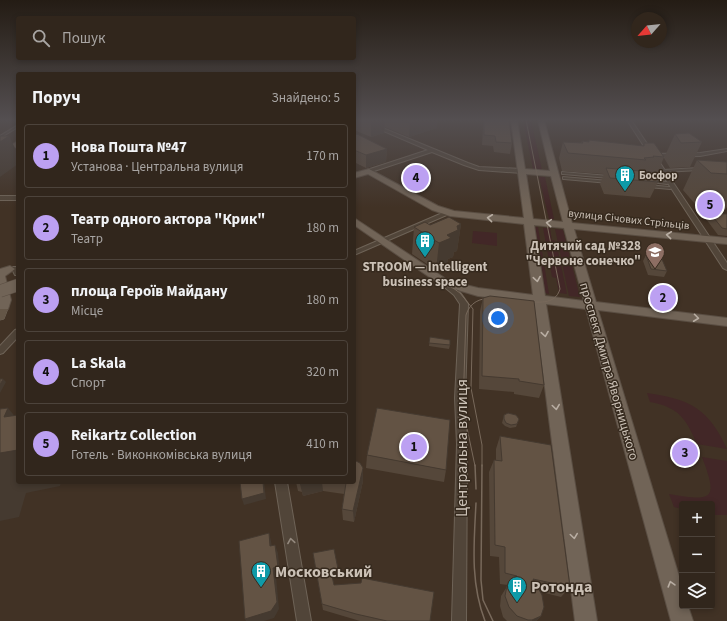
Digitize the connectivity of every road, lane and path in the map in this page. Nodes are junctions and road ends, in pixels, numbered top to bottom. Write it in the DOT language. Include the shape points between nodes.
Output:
graph roads {
  1 [pos="518,149"];
  2 [pos="552,149"];
  3 [pos="648,149"];
  4 [pos="433,150"];
  5 [pos="727,150"];
  6 [pos="13,152"];
  7 [pos="2,154"];
  8 [pos="652,155"];
  9 [pos="701,169"];
  10 [pos="369,171"];
  11 [pos="663,171"];
  12 [pos="522,172"];
  13 [pos="356,175"];
  14 [pos="561,175"];
  15 [pos="617,178"];
  16 [pos="648,180"];
  17 [pos="616,183"];
  18 [pos="667,183"];
  19 [pos="646,185"];
  20 [pos="681,186"];
  21 [pos="672,187"];
  22 [pos="0,198"];
  23 [pos="16,198"];
  24 [pos="447,213"];
  25 [pos="356,222"];
  26 [pos="529,222"];
  27 [pos="569,225"];
  28 [pos="708,239"];
  29 [pos="383,240"];
  30 [pos="727,241"];
  31 [pos="356,252"];
  32 [pos="727,268"];
  33 [pos="13,270"];
  34 [pos="0,276"];
  35 [pos="445,283"];
  36 [pos="16,286"];
  37 [pos="0,291"];
  38 [pos="540,300"];
  39 [pos="591,306"];
  40 [pos="2,311"];
  41 [pos="727,322"];
  42 [pos="16,334"];
  43 [pos="0,350"];
  44 [pos="281,484"];
  45 [pos="304,621"];
  46 [pos="459,621"];
  47 [pos="586,621"];
  48 [pos="682,621"];
  1 -- 12 [label="main road"];
  2 -- 14 [label="main road, проспект Дмитра Яворницького"];
  3 -- 8 [label="street"];
  4 -- 10 [label="street"];
  4 -- 12 [label="street" via="479,168"];
  5 -- 8 [label="street" via="693,156"];
  6 -- 7 [label="street"];
  8 -- 11 [label="street"];
  9 -- 11 [label="street"];
  10 -- 13 [label="main road"];
  10 -- 24 [label="main road"];
  11 -- 21 [label="street"];
  12 -- 14 [label="main road"];
  12 -- 26 [label="main road"];
  14 -- 15 [label="street"];
  14 -- 17 [label="street"];
  14 -- 27 [label="main road, проспект Дмитра Яворницького"];
  16 -- 18 [label="street"];
  19 -- 21 [label="street"];
  20 -- 21 [label="street"];
  21 -- 28 [label="street"];
  22 -- 23 [label="street"];
  26 -- 24 [label="main road, вулиця Січових Стрільців, one-way"];
  24 -- 29 [label="street"];
  25 -- 29 [label="main road"];
  27 -- 26 [label="main road, вулиця Січових Стрільців, one-way"];
  26 -- 38 [label="main road, one-way"];
  28 -- 27 [label="main road, вулиця Січових Стрільців, one-way"];
  27 -- 39 [label="main road, проспект Дмитра Яворницького"];
  28 -- 30 [label="main road, вулиця Січових Стрільців"];
  28 -- 32 [label="street"];
  29 -- 31 [label="street"];
  29 -- 35 [label="main road"];
  33 -- 34 [label="main road" via="5,270"];
  34 -- 40 [label="main road" via="5,300"];
  35 -- 38 [label="main road" via="478,292"];
  35 -- 46 [label="street, Центральна вулиця" via="458,293 464,304 460,401 462,444"];
  36 -- 37 [label="main road, bridge"];
  38 -- 39 [label="main road"];
  38 -- 47 [label="main road, one-way"];
  39 -- 41 [label="main road, one-way"];
  48 -- 39 [label="main road, проспект Дмитра Яворницького, one-way"];
  42 -- 43 [label="street"];
  45 -- 44 [label="street, one-way"];
}
